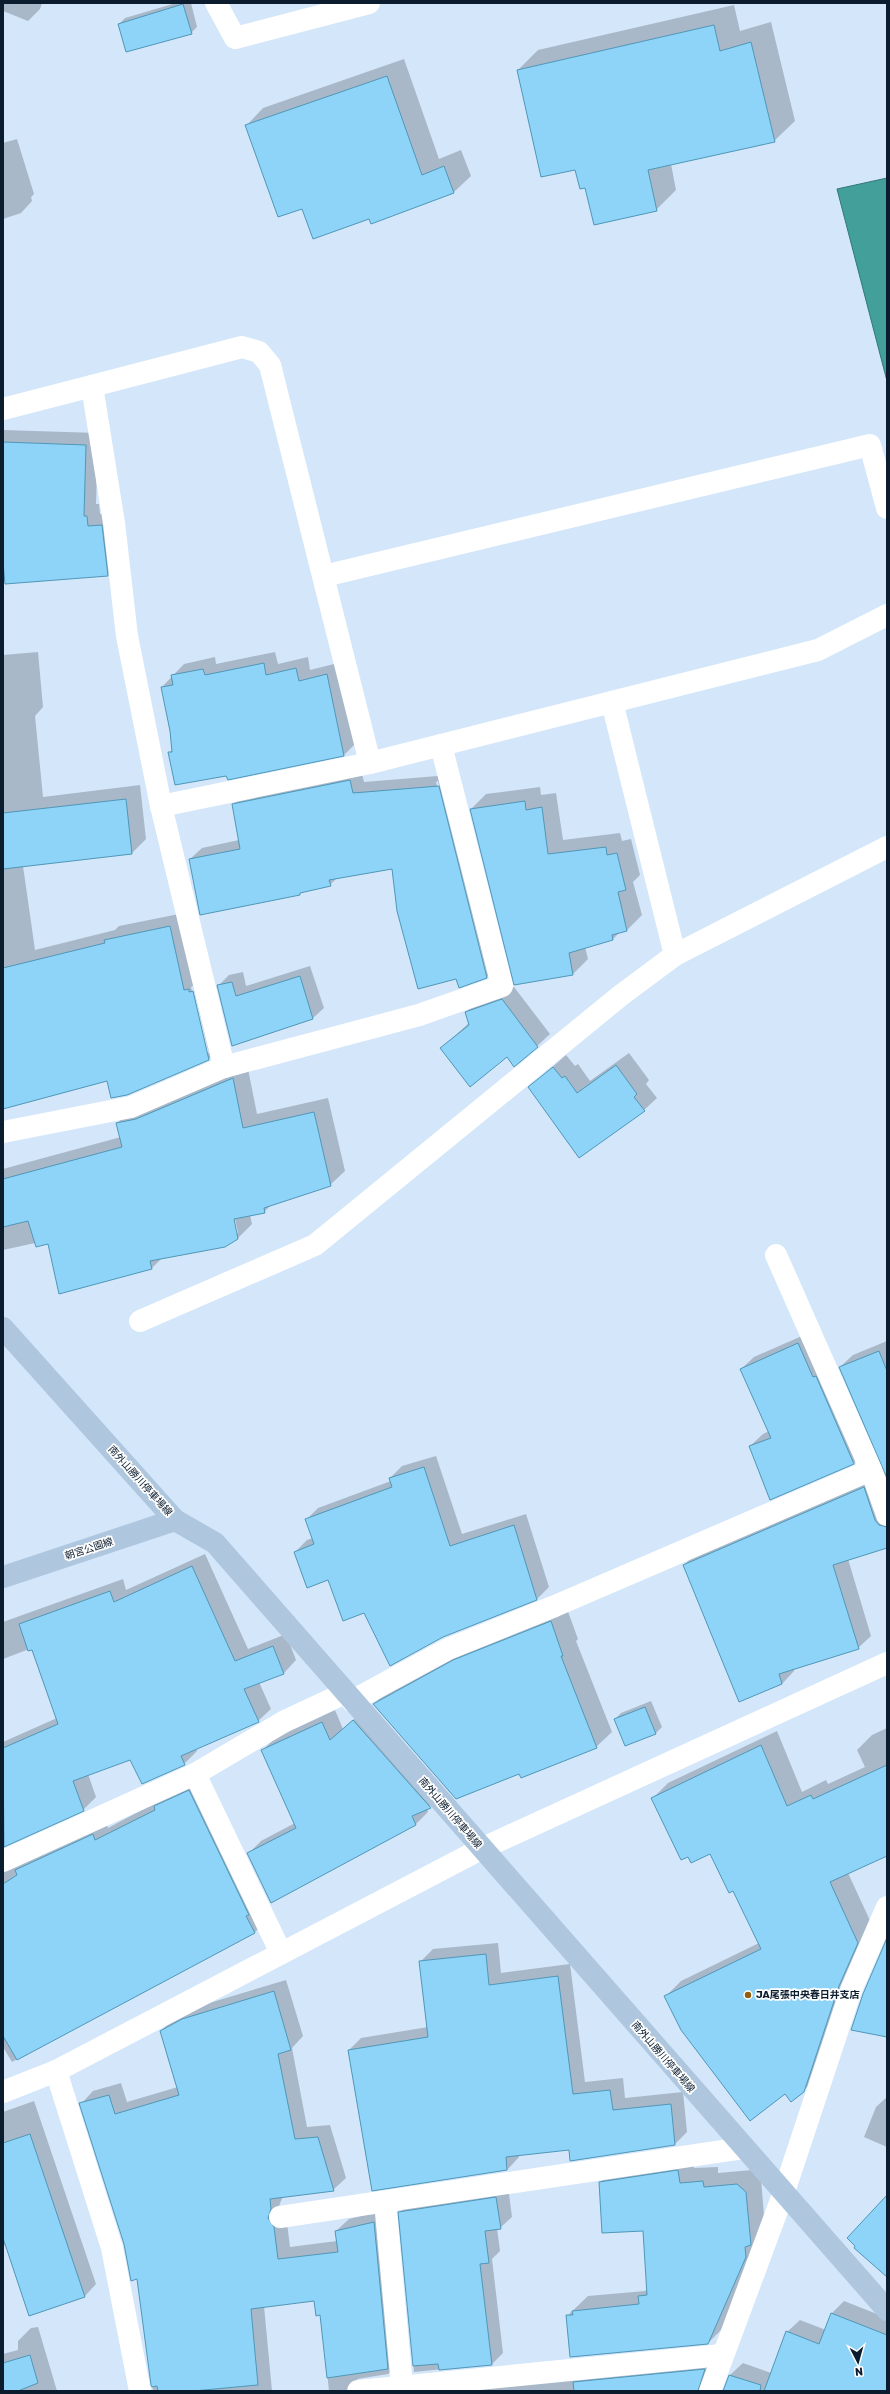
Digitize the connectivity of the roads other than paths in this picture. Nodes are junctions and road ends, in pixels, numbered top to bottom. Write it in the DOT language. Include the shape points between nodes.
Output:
graph roads {
  1 [pos="216,3"];
  2 [pos="369,3"];
  3 [pos="92,386"];
  4 [pos="3,409"];
  5 [pos="887,508"];
  6 [pos="324,576"];
  7 [pos="887,615"];
  8 [pos="612,702"];
  9 [pos="440,745"];
  10 [pos="370,763"];
  11 [pos="161,806"];
  12 [pos="887,847"];
  13 [pos="675,956"];
  14 [pos="224,1067"];
  15 [pos="3,1132"];
  16 [pos="776,1254"];
  17 [pos="140,1321"];
  18 [pos="3,1328"];
  19 [pos="871,1470"];
  20 [pos="887,1515"];
  21 [pos="175,1520"];
  22 [pos="3,1577"];
  23 [pos="887,1664"];
  24 [pos="349,1697"];
  25 [pos="195,1774"];
  26 [pos="481,1848"];
  27 [pos="3,1861"];
  28 [pos="887,1907"];
  29 [pos="281,1952"];
  30 [pos="56,2071"];
  31 [pos="3,2092"];
  32 [pos="743,2148"];
  33 [pos="784,2192"];
  34 [pos="385,2202"];
  35 [pos="280,2217"];
  36 [pos="887,2310"];
  37 [pos="722,2355"];
  38 [pos="402,2386"];
  39 [pos="140,2391"];
  40 [pos="358,2391"];
  41 [pos="710,2391"];
  1 -- 2 [label="street" via="235,38"];
  3 -- 4 [label="street"];
  3 -- 6 [label="street" via="242,347 259,352 270,365"];
  3 -- 11 [label="street" via="114,523 127,636"];
  5 -- 6 [label="street" via="870,445"];
  6 -- 10 [label="street"];
  7 -- 8 [label="street" via="818,650"];
  8 -- 9 [label="street"];
  8 -- 13 [label="street"];
  9 -- 10 [label="street"];
  9 -- 14 [label="street" via="502,986 419,1015"];
  10 -- 11 [label="street"];
  11 -- 14 [label="street"];
  12 -- 13 [label="street"];
  13 -- 17 [label="street" via="620,996 315,1245"];
  14 -- 15 [label="street" via="131,1107"];
  16 -- 19 [label="street"];
  18 -- 21 [label="main road, 南外山勝川停車場線"];
  19 -- 20 [label="street"];
  19 -- 24 [label="street" via="556,1606 448,1649"];
  21 -- 22 [label="main road, 朝宮公園線"];
  21 -- 24 [label="main road, 南外山勝川停車場線" via="215,1543"];
  23 -- 26 [label="street"];
  24 -- 25 [label="street" via="285,1721"];
  24 -- 26 [label="main road, 南外山勝川停車場線"];
  25 -- 27 [label="street"];
  25 -- 29 [label="street"];
  26 -- 29 [label="street"];
  26 -- 32 [label="main road, 南外山勝川停車場線"];
  28 -- 33 [label="street" via="851,1990"];
  29 -- 30 [label="street"];
  30 -- 31 [label="street"];
  30 -- 39 [label="street" via="112,2248"];
  32 -- 33 [label="main road, 南外山勝川停車場線"];
  32 -- 34 [label="street"];
  33 -- 36 [label="main road, 南外山勝川停車場線"];
  33 -- 37 [label="street"];
  34 -- 35 [label="street"];
  34 -- 38 [label="street"];
  37 -- 38 [label="street"];
  37 -- 41 [label="street"];
  38 -- 40 [label="street"];
}
